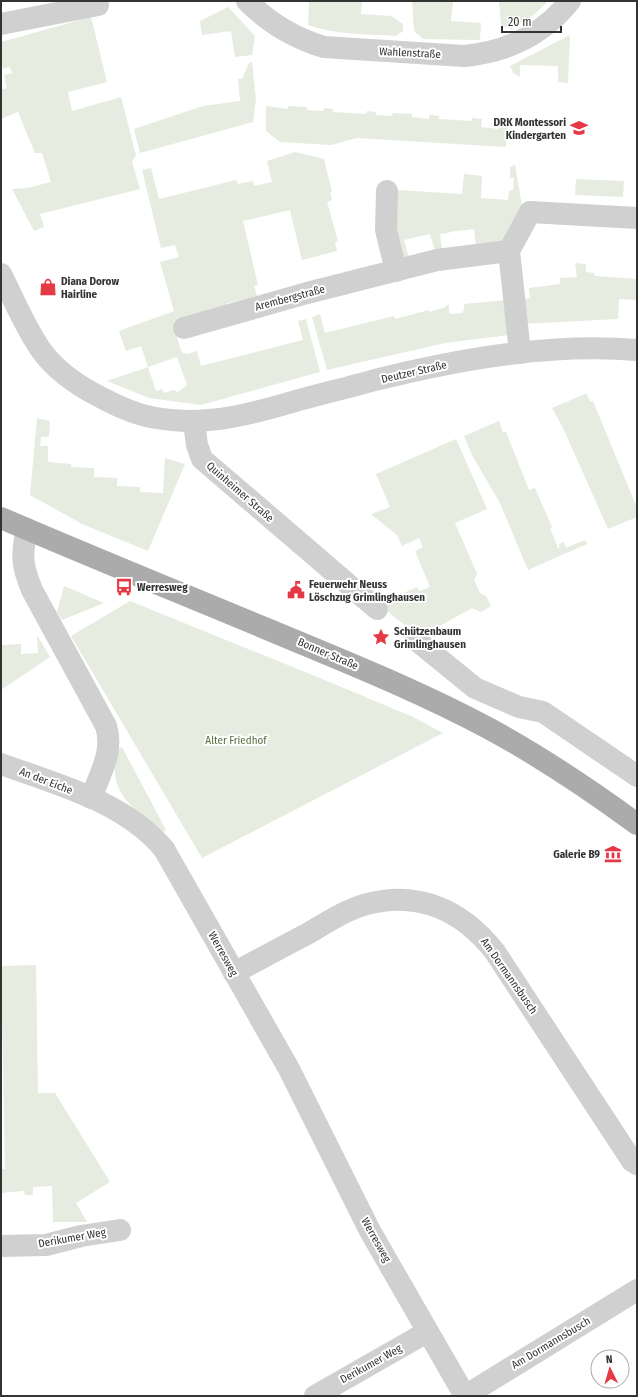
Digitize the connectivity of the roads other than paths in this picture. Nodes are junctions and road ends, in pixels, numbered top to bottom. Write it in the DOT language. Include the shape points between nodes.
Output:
graph roads {
  1 [pos="247,1"];
  2 [pos="570,1"];
  3 [pos="98,5"];
  4 [pos="1,24"];
  5 [pos="387,191"];
  6 [pos="637,218"];
  7 [pos="509,251"];
  8 [pos="396,271"];
  9 [pos="1,274"];
  10 [pos="184,328"];
  11 [pos="637,350"];
  12 [pos="520,353"];
  13 [pos="194,422"];
  14 [pos="1,518"];
  15 [pos="27,529"];
  16 [pos="377,609"];
  17 [pos="416,640"];
  18 [pos="1,764"];
  19 [pos="637,776"];
  20 [pos="91,798"];
  21 [pos="637,824"];
  22 [pos="234,973"];
  23 [pos="637,1164"];
  24 [pos="120,1230"];
  25 [pos="1,1246"];
  26 [pos="637,1290"];
  27 [pos="427,1332"];
  28 [pos="315,1396"];
  29 [pos="465,1396"];
  1 -- 2 [label="street, Wahlenstraße" via="276,26 324,47 464,56 484,54 520,41 549,23"];
  3 -- 4 [label="street"];
  5 -- 8 [label="street" via="386,230"];
  6 -- 7 [label="street" via="530,212"];
  7 -- 8 [label="street, Arembergstraße" via="437,260"];
  7 -- 12 [label="street"];
  8 -- 10 [label="street, Arembergstraße"];
  9 -- 13 [label="street" via="42,352 65,375 125,410 155,418"];
  11 -- 12 [label="street, Deutzer Straße"];
  12 -- 13 [label="street, Deutzer Straße" via="415,370 239,417"];
  13 -- 16 [label="street, Quinheimer Straße" via="197,446 202,459"];
  14 -- 15 [label="main road, Bonner Straße"];
  15 -- 20 [label="street" via="22,549 26,576 106,726 109,737 109,751"];
  15 -- 21 [label="main road, Bonner Straße" via="423,696 488,728 542,760"];
  17 -- 19 [label="street" via="475,688 519,707 542,712"];
  18 -- 20 [label="street, An der Eiche"];
  20 -- 22 [label="street, Werresweg" via="116,809 136,822 164,849"];
  22 -- 23 [label="street, Am Dormannsbusch" via="346,912 366,904 401,899 436,906 451,912 482,936 495,952"];
  22 -- 27 [label="street, Werresweg" via="289,1069 370,1231"];
  24 -- 25 [label="street, Derikumer Weg" via="46,1245"];
  26 -- 29 [label="street, Am Dormannsbusch"];
  27 -- 28 [label="street, Derikumer Weg"];
  27 -- 29 [label="street, Werresweg"];
}
